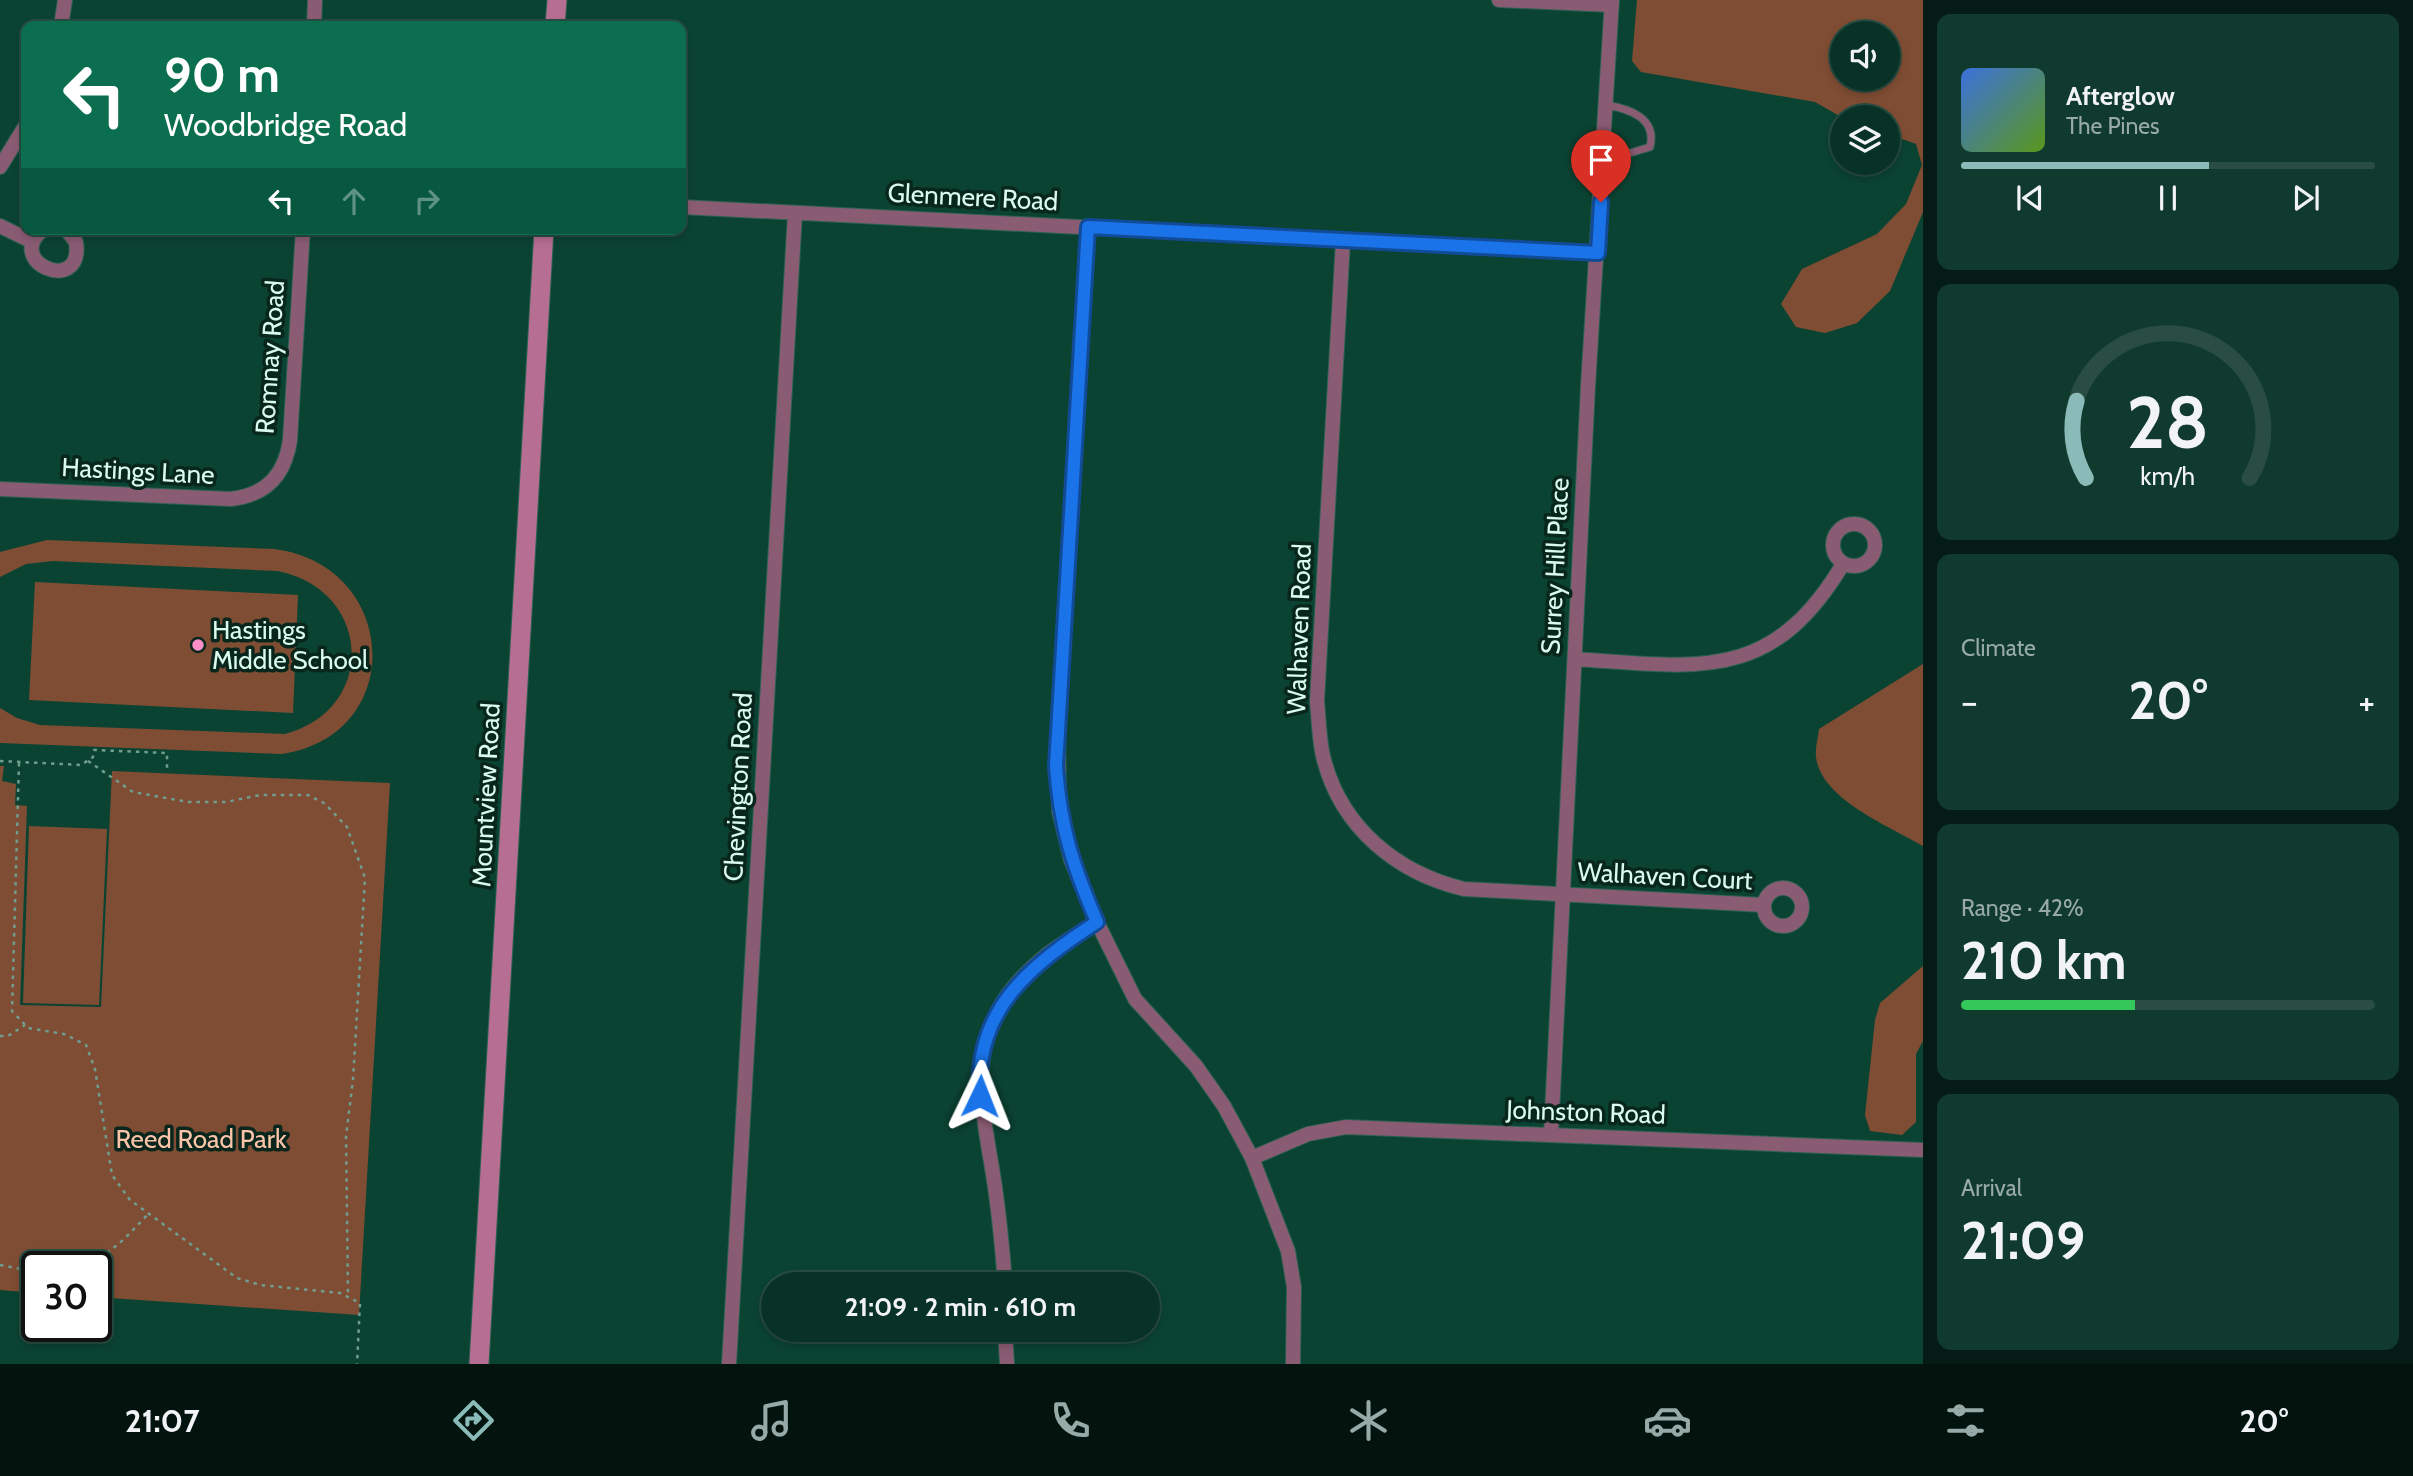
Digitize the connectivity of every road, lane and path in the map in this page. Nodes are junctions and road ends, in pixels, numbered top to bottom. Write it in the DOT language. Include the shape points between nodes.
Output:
graph roads {
  1 [pos="65,0"];
  2 [pos="315,0"];
  3 [pos="556,0"];
  4 [pos="1499,0"];
  5 [pos="1612,2"];
  6 [pos="62,21"];
  7 [pos="314,21"];
  8 [pos="555,21"];
  9 [pos="1606,105"];
  10 [pos="21,133"];
  11 [pos="1604,151"];
  12 [pos="0,167"];
  13 [pos="686,207"];
  14 [pos="794,212"];
  15 [pos="0,226"];
  16 [pos="1088,227"];
  17 [pos="39,235"];
  18 [pos="73,235"];
  19 [pos="303,235"];
  20 [pos="544,235"];
  21 [pos="1343,241"];
  22 [pos="33,242"];
  23 [pos="1598,253"];
  24 [pos="271,484"];
  25 [pos="0,489"];
  26 [pos="1843,564"];
  27 [pos="1575,659"];
  28 [pos="0,761"];
  29 [pos="88,761"];
  30 [pos="19,763"];
  31 [pos="167,769"];
  32 [pos="1563,895"];
  33 [pos="1764,905"];
  34 [pos="1097,922"];
  35 [pos="25,1025"];
  36 [pos="0,1036"];
  37 [pos="1551,1134"];
  38 [pos="1923,1150"];
  39 [pos="1252,1158"];
  40 [pos="148,1214"];
  41 [pos="112,1251"];
  42 [pos="0,1265"];
  43 [pos="21,1269"];
  44 [pos="1004,1272"];
  45 [pos="348,1296"];
  46 [pos="1006,1342"];
  47 [pos="357,1364"];
  48 [pos="479,1364"];
  49 [pos="729,1364"];
  50 [pos="1007,1364"];
  51 [pos="1293,1364"];
  1 -- 6 [label="street"];
  2 -- 7 [label="street"];
  3 -- 8 [label="street"];
  4 -- 5 [label="street"];
  5 -- 9 [label="street, Surrey Hill Place"];
  9 -- 11 [label="street, Surrey Hill Place"];
  9 -- 11 [label="lane" via="1643,118 1652,139 1642,152"];
  10 -- 12 [label="street"];
  11 -- 23 [label="street, Surrey Hill Place"];
  13 -- 14 [label="street, Glenmere Road"];
  14 -- 16 [label="street, Glenmere Road"];
  14 -- 49 [label="street, Chevington Road"];
  15 -- 22 [label="street"];
  16 -- 21 [label="street, Glenmere Road"];
  16 -- 34 [label="street" via="1056,766 1059,811 1068,848"];
  17 -- 22 [label="street"];
  18 -- 22 [label="street" via="77,250 66,269 43,268 33,257"];
  19 -- 24 [label="street, Romnay Road" via="290,440 285,464"];
  20 -- 48 [label="street, Mountview Road"];
  21 -- 23 [label="street, Glenmere Road"];
  21 -- 32 [label="street, Walhaven Road" via="1317,701 1323,759 1336,795 1352,820 1371,841 1417,874 1464,889"];
  23 -- 27 [label="street, Surrey Hill Place"];
  24 -- 25 [label="street, Hastings Lane" via="253,495 231,499"];
  26 -- 27 [label="street" via="1808,614 1786,634 1739,658 1704,665"];
  27 -- 32 [label="street, Surrey Hill Place"];
  28 -- 30 [label="path"];
  29 -- 30 [label="path" via="81,765"];
  29 -- 31 [label="path" via="94,750 167,753"];
  29 -- 45 [label="path" via="132,792 188,802 307,795 324,803 347,827 365,878 346,1136"];
  30 -- 35 [label="path" via="11,1003"];
  32 -- 33 [label="street, Walhaven Court"];
  32 -- 37 [label="street, Surrey Hill Place"];
  34 -- 39 [label="street" via="1135,999 1196,1066"];
  34 -- 44 [label="street" via="1044,957 1009,993 981,1059 981,1113"];
  35 -- 36 [label="path"];
  35 -- 40 [label="path" via="64,1034 86,1045 95,1069 112,1175 119,1189"];
  37 -- 38 [label="street, Johnston Road"];
  37 -- 39 [label="street, Johnston Road" via="1346,1127 1308,1134"];
  39 -- 51 [label="street" via="1288,1251 1294,1287"];
  40 -- 41 [label="path"];
  40 -- 45 [label="path" via="237,1278"];
  42 -- 43 [label="path"];
  45 -- 47 [label="path" via="360,1303"];
  46 -- 50 [label="street"];
}
